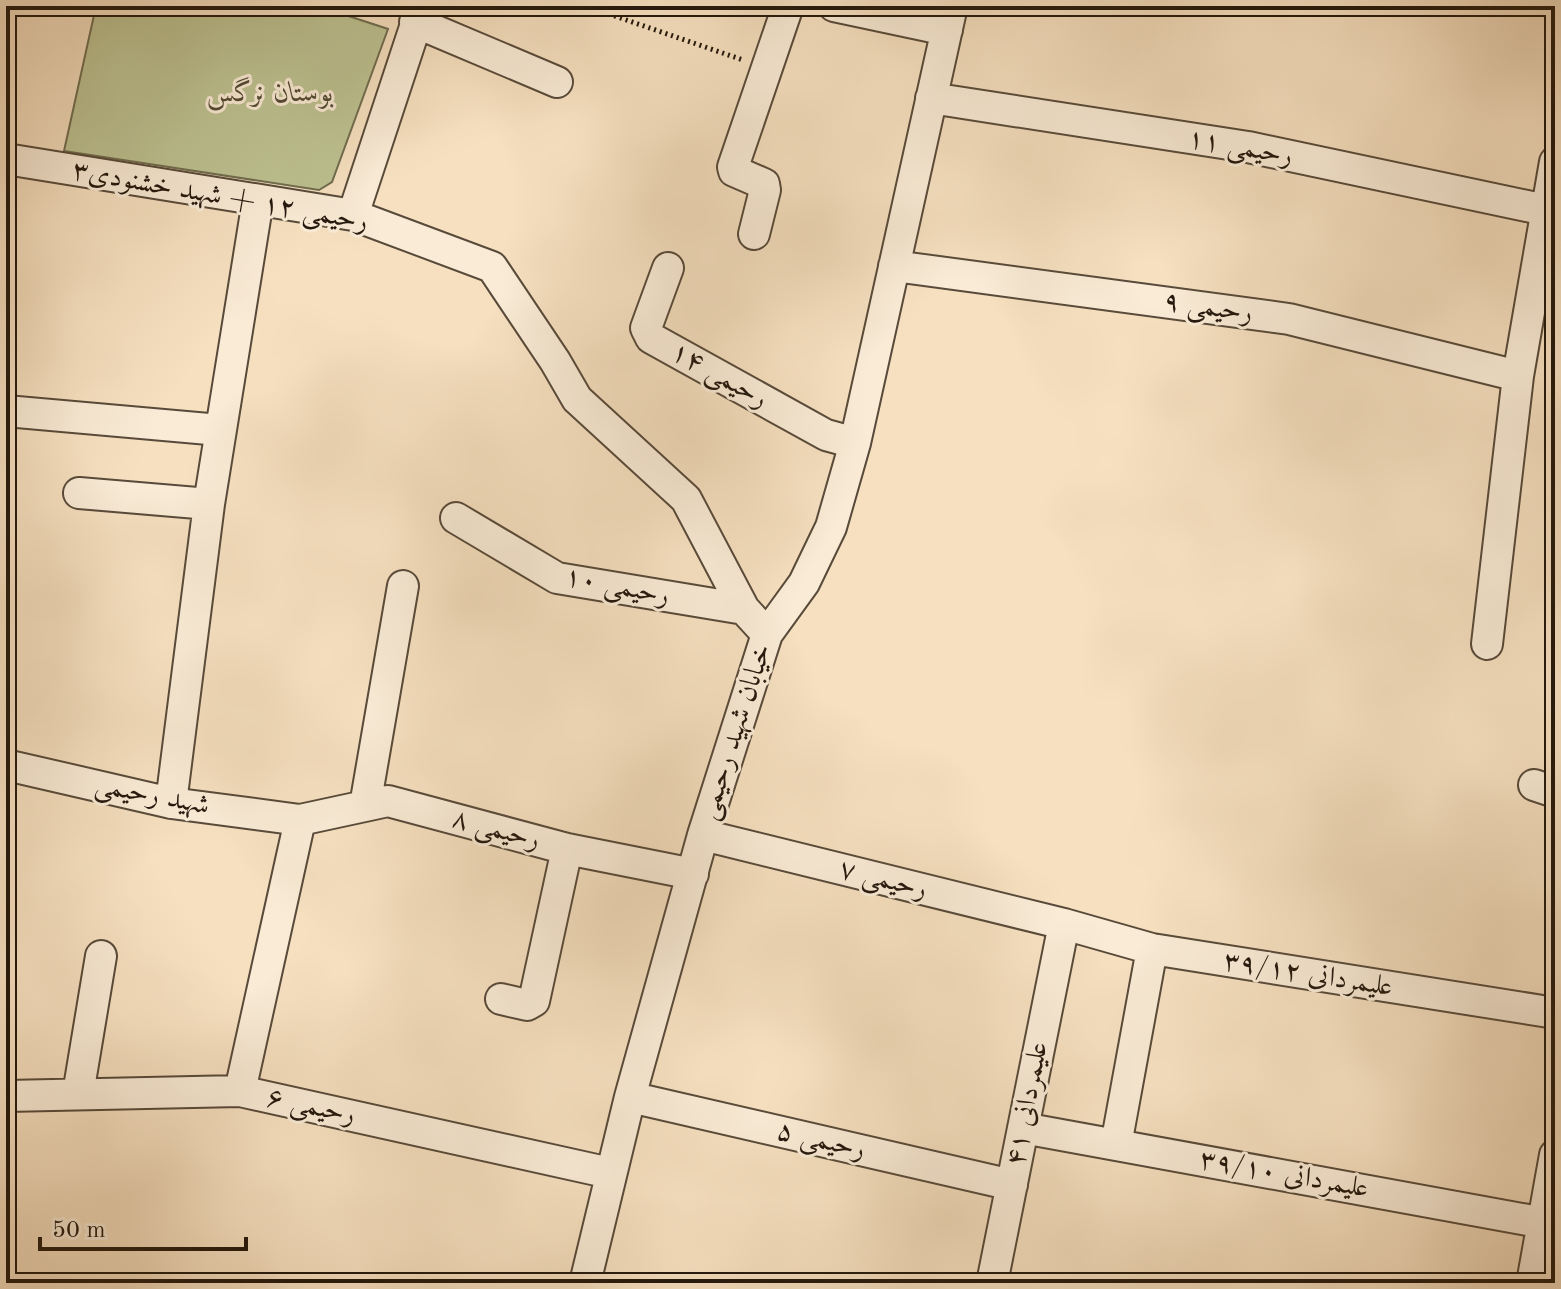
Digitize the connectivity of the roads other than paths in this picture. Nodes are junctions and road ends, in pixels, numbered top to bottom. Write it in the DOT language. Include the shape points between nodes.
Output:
graph roads {
  1 [pos="788,6"];
  2 [pos="834,6"];
  3 [pos="419,14"];
  4 [pos="949,18"];
  5 [pos="557,82"];
  6 [pos="931,98"];
  7 [pos="6,159"];
  8 [pos="1555,162"];
  9 [pos="258,200"];
  10 [pos="1552,212"];
  11 [pos="353,215"];
  12 [pos="754,234"];
  13 [pos="894,266"];
  14 [pos="668,268"];
  15 [pos="1518,376"];
  16 [pos="6,411"];
  17 [pos="220,430"];
  18 [pos="855,443"];
  19 [pos="79,493"];
  20 [pos="209,504"];
  21 [pos="456,518"];
  22 [pos="403,586"];
  23 [pos="744,609"];
  24 [pos="767,634"];
  25 [pos="1487,644"];
  26 [pos="6,765"];
  27 [pos="171,803"];
  28 [pos="365,806"];
  29 [pos="300,820"];
  30 [pos="703,835"];
  31 [pos="567,849"];
  32 [pos="693,874"];
  33 [pos="1064,924"];
  34 [pos="1152,949"];
  35 [pos="101,956"];
  36 [pos="501,999"];
  37 [pos="1555,1013"];
  38 [pos="240,1091"];
  39 [pos="78,1094"];
  40 [pos="6,1096"];
  41 [pos="630,1097"];
  42 [pos="1023,1128"];
  43 [pos="1116,1145"];
  44 [pos="1555,1155"];
  45 [pos="610,1173"];
  46 [pos="1012,1185"];
  47 [pos="1550,1224"];
  48 [pos="585,1283"];
  49 [pos="992,1283"];
  50 [pos="1532,1283"];
  1 -- 12 [label="street" via="733,167 764,184"];
  2 -- 4 [label="street"];
  3 -- 5 [label="street"];
  3 -- 11 [label="street"];
  4 -- 6 [label="street, خیابان شهید رحیمی"];
  6 -- 10 [label="street, رحیمی ۱۱" via="1248,147"];
  6 -- 13 [label="street, خیابان شهید رحیمی"];
  7 -- 9 [label="street, رحیمی ۱۲ + شهید خشنودی۳"];
  8 -- 10 [label="street"];
  9 -- 11 [label="street, رحیمی ۱۲ + شهید خشنودی۳"];
  9 -- 17 [label="street"];
  10 -- 15 [label="street"];
  11 -- 23 [label="street, رحیمی ۱۲ + شهید خشنودی۳" via="492,267 577,399 686,499"];
  13 -- 15 [label="street, رحیمی ۹" via="1289,319"];
  13 -- 18 [label="street, خیابان شهید رحیمی"];
  14 -- 18 [label="street, رحیمی ۱۴" via="646,328 651,338 826,435"];
  15 -- 25 [label="street"];
  16 -- 17 [label="street"];
  17 -- 20 [label="street"];
  18 -- 24 [label="street, خیابان شهید رحیمی" via="831,527 804,583"];
  19 -- 20 [label="street"];
  20 -- 27 [label="street"];
  21 -- 23 [label="street, رحیمی ۱۰" via="557,578"];
  22 -- 28 [label="street"];
  23 -- 24 [label="street, رحیمی ۱۲ + شهید خشنودی۳"];
  24 -- 30 [label="street, خیابان شهید رحیمی"];
  26 -- 27 [label="street, شهید رحیمی"];
  27 -- 29 [label="street, شهید رحیمی"];
  28 -- 29 [label="street, رحیمی ۸"];
  28 -- 31 [label="street, رحیمی ۸" via="388,801"];
  29 -- 38 [label="street"];
  30 -- 32 [label="street, خیابان شهید رحیمی"];
  30 -- 33 [label="street, رحیمی ۷"];
  31 -- 32 [label="street, رحیمی ۸"];
  31 -- 36 [label="street" via="534,1001 527,1005"];
  32 -- 41 [label="street, خیابان شهید رحیمی"];
  33 -- 34 [label="street, علیمردانی ۳۹/۱۲"];
  33 -- 42 [label="street, علیمردانی ۴۱"];
  34 -- 37 [label="street, علیمردانی ۳۹/۱۲"];
  34 -- 43 [label="street"];
  35 -- 39 [label="street"];
  38 -- 39 [label="street, رحیمی ۶"];
  38 -- 45 [label="street, رحیمی ۶"];
  39 -- 40 [label="street, رحیمی ۶"];
  41 -- 45 [label="street, خیابان شهید رحیمی"];
  41 -- 46 [label="street, رحیمی ۵"];
  42 -- 43 [label="street, علیمردانی ۳۹/۱۰"];
  42 -- 46 [label="street, علیمردانی ۴۱"];
  43 -- 47 [label="street, علیمردانی ۳۹/۱۰"];
  44 -- 47 [label="street"];
  45 -- 48 [label="street, خیابان شهید رحیمی"];
  46 -- 49 [label="street, علیمردانی ۴۱"];
  47 -- 50 [label="street"];
}
